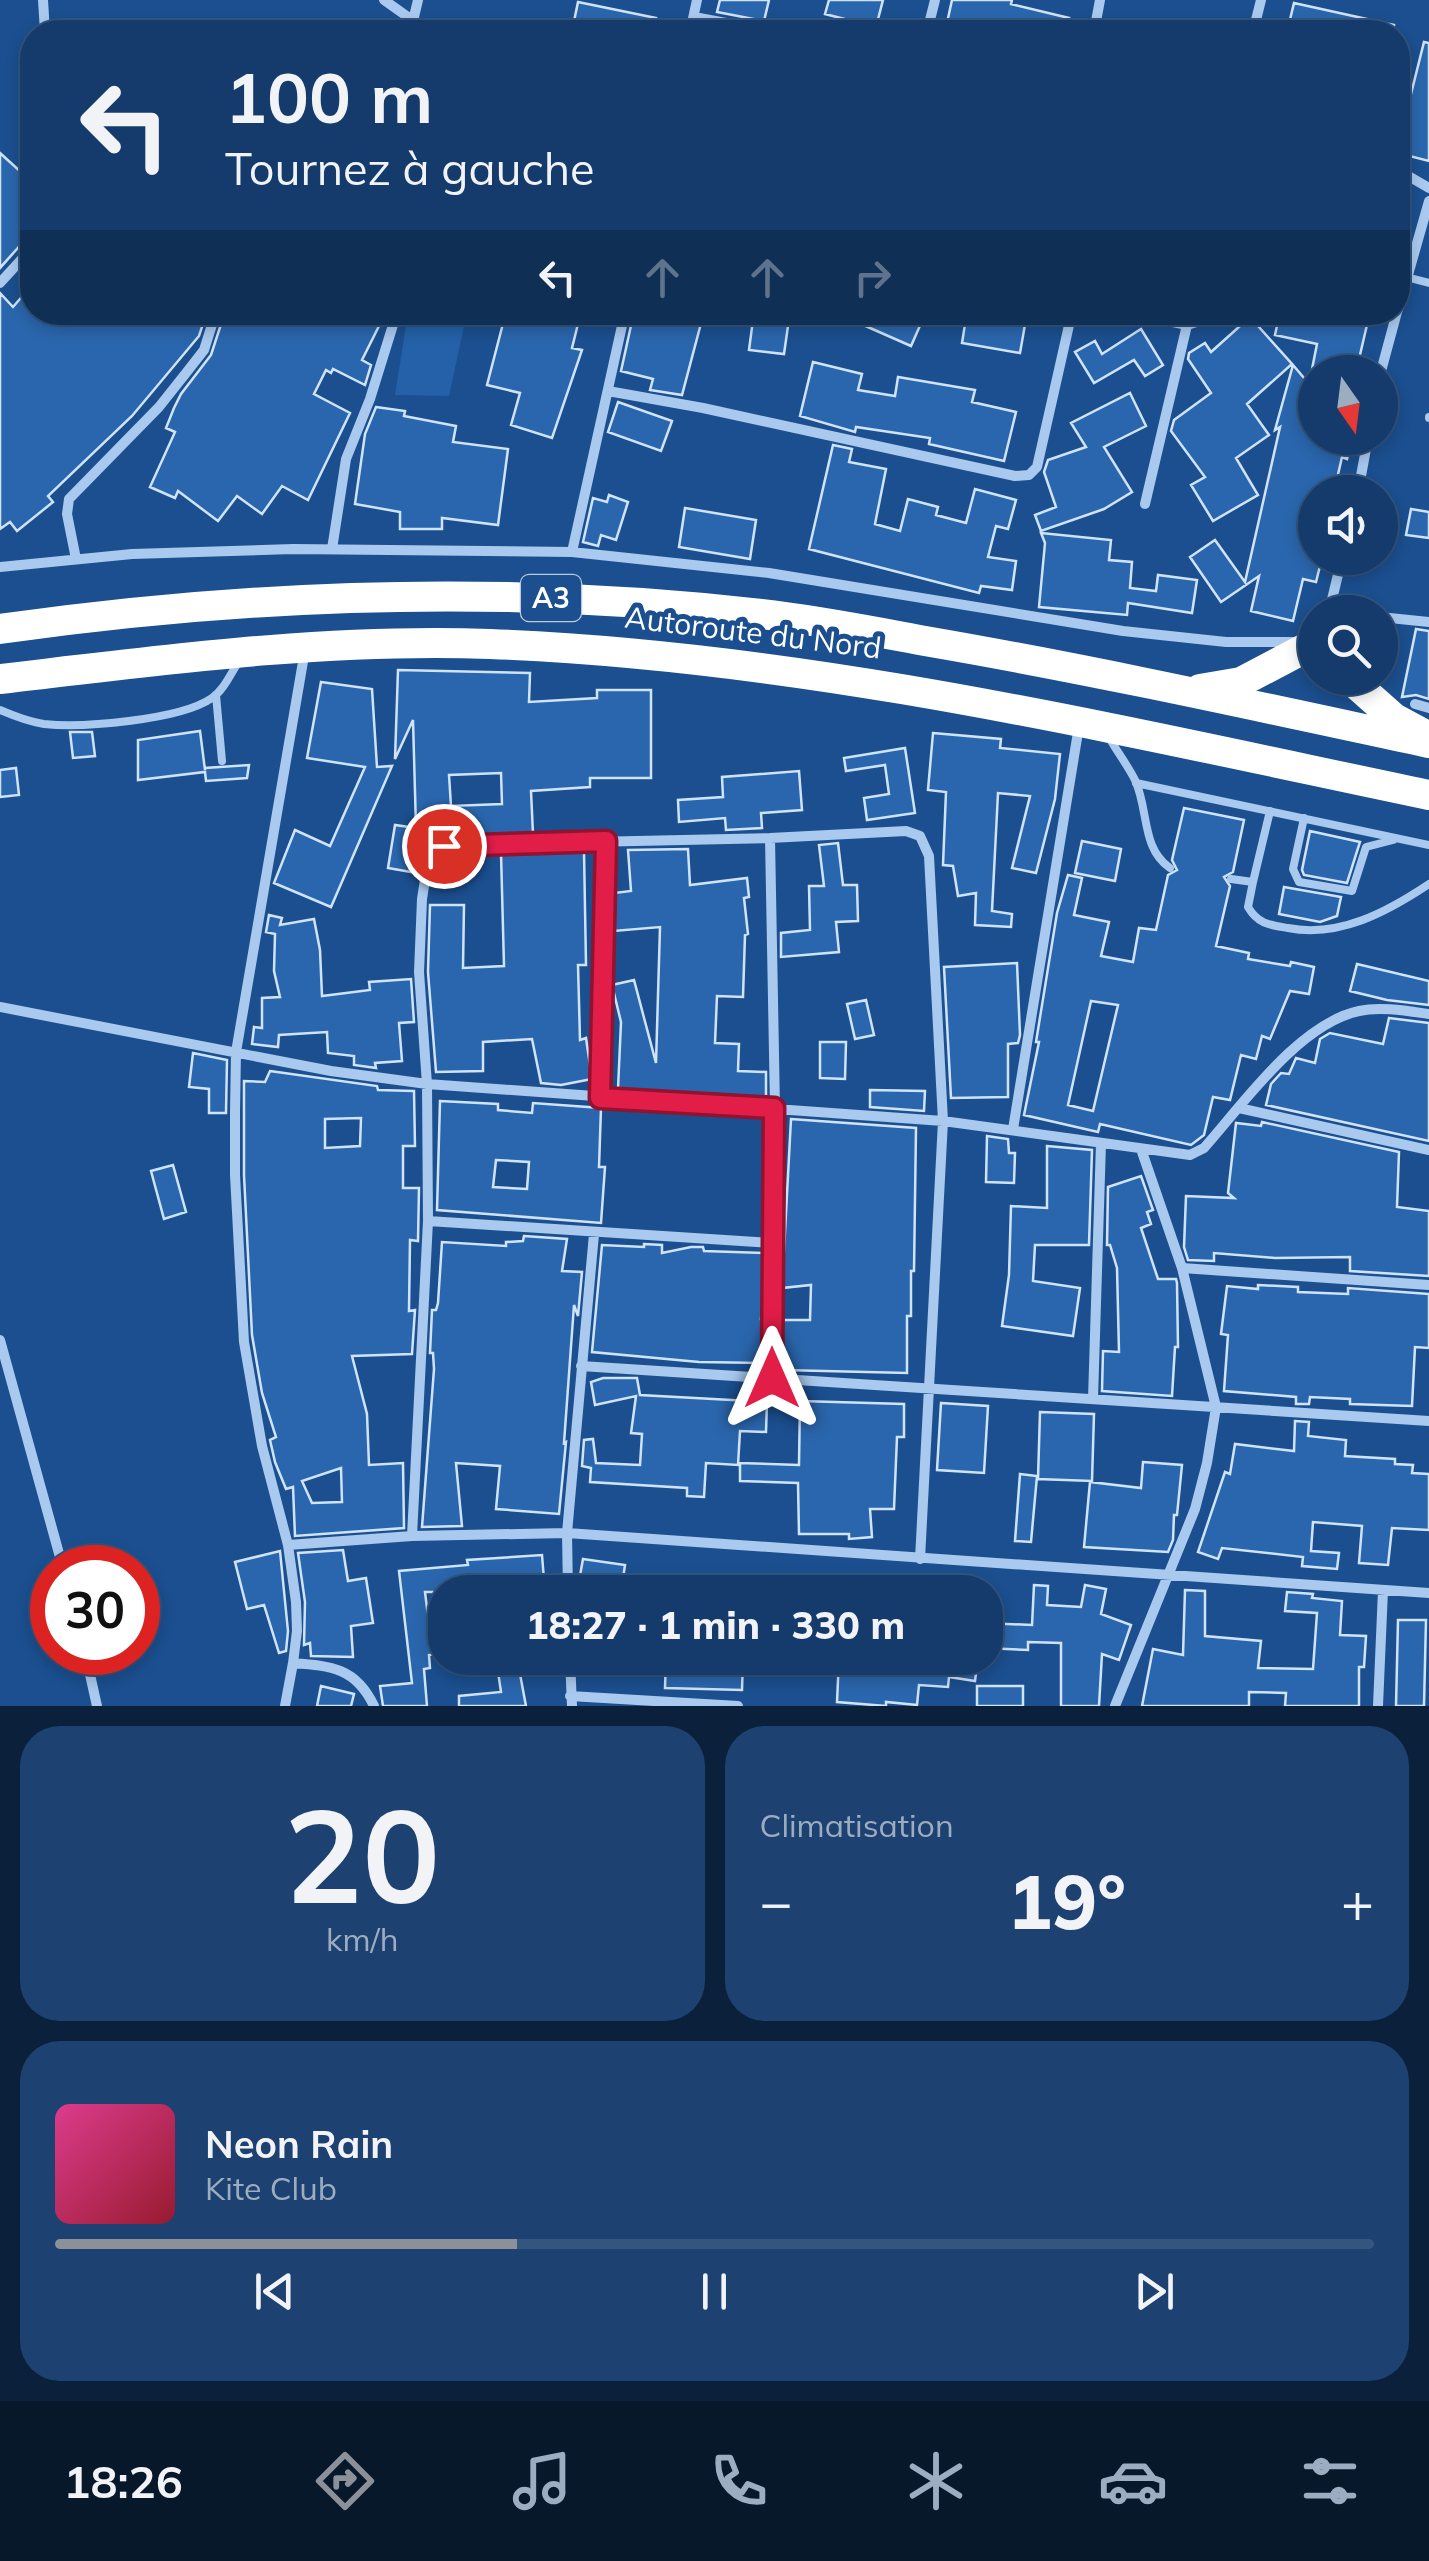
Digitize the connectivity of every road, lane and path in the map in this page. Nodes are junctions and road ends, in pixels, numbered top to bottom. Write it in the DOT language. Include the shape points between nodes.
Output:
graph roads {
  1 [pos="384,0"];
  2 [pos="697,0"];
  3 [pos="694,17"];
  4 [pos="412,20"];
  5 [pos="693,20"];
  6 [pos="710,20"];
  7 [pos="1429,201"];
  8 [pos="1411,257"];
  9 [pos="20,261"];
  10 [pos="1410,261"];
  11 [pos="0,283"];
  12 [pos="212,325"];
  13 [pos="393,325"];
  14 [pos="622,325"];
  15 [pos="1069,325"];
  16 [pos="1188,325"];
  17 [pos="1393,325"];
  18 [pos="1385,355"];
  19 [pos="608,392"];
  20 [pos="1144,504"];
  21 [pos="332,550"];
  22 [pos="572,552"];
  23 [pos="76,559"];
  24 [pos="0,568"];
  25 [pos="1398,619"];
  26 [pos="1429,622"];
  27 [pos="0,629"];
  28 [pos="1298,643"];
  29 [pos="306,645"];
  30 [pos="247,650"];
  31 [pos="1298,651"];
  32 [pos="0,679"];
  33 [pos="1188,691"];
  34 [pos="216,695"];
  35 [pos="1368,695"];
  36 [pos="1415,704"];
  37 [pos="1429,708"];
  38 [pos="0,710"];
  39 [pos="1091,724"];
  40 [pos="1429,740"];
  41 [pos="222,762"];
  42 [pos="1136,783"];
  43 [pos="1429,795"];
  44 [pos="1270,811"];
  45 [pos="1304,818"];
  46 [pos="770,838"];
  47 [pos="1397,838"];
  48 [pos="606,841"];
  49 [pos="1429,845"];
  50 [pos="1170,868"];
  51 [pos="1232,879"];
  52 [pos="1253,882"];
  53 [pos="1429,884"];
  54 [pos="0,1007"];
  55 [pos="1429,1014"];
  56 [pos="236,1052"];
  57 [pos="427,1084"];
  58 [pos="600,1098"];
  59 [pos="774,1108"];
  60 [pos="1239,1108"];
  61 [pos="942,1121"];
  62 [pos="1013,1129"];
  63 [pos="1101,1144"];
  64 [pos="1141,1149"];
  65 [pos="1429,1150"];
  66 [pos="428,1221"];
  67 [pos="594,1234"];
  68 [pos="773,1244"];
  69 [pos="1182,1268"];
  70 [pos="1429,1285"];
  71 [pos="0,1340"];
  72 [pos="581,1366"];
  73 [pos="772,1378"];
  74 [pos="931,1391"];
  75 [pos="16,1397"];
  76 [pos="0,1399"];
  77 [pos="1093,1399"];
  78 [pos="1216,1407"];
  79 [pos="1429,1422"];
  80 [pos="566,1534"];
  81 [pos="412,1536"];
  82 [pos="57,1545"];
  83 [pos="288,1545"];
  84 [pos="920,1559"];
  85 [pos="567,1575"];
  86 [pos="1170,1575"];
  87 [pos="1383,1590"];
  88 [pos="1429,1593"];
  89 [pos="293,1662"];
  90 [pos="90,1675"];
  91 [pos="570,1675"];
  92 [pos="571,1701"];
  93 [pos="97,1706"];
  94 [pos="285,1706"];
  95 [pos="374,1706"];
  96 [pos="738,1706"];
  97 [pos="1116,1706"];
  98 [pos="1378,1706"];
  1 -- 4 [label="street"];
  2 -- 3 [label="street"];
  3 -- 5 [label="street"];
  3 -- 6 [label="street"];
  7 -- 8 [label="street"];
  8 -- 10 [label="street"];
  9 -- 11 [label="street"];
  12 -- 23 [label="street" via="186,373 69,499"];
  13 -- 21 [label="street" via="346,459"];
  14 -- 19 [label="street"];
  15 -- 19 [label="street" via="1038,467 1029,476"];
  16 -- 20 [label="street"];
  17 -- 18 [label="street"];
  19 -- 22 [label="street"];
  21 -- 22 [label="street"];
  21 -- 23 [label="street"];
  22 -- 28 [label="street" via="788,576 1142,634"];
  23 -- 24 [label="street"];
  25 -- 26 [label="street"];
  27 -- 33 [label="highway, Autoroute du Nord / A3" via="292,598 627,601 822,623"];
  29 -- 30 [label="highway, Autoroute du Nord / A3"];
  29 -- 39 [label="highway, Autoroute du Nord / A3" via="631,652 814,674"];
  29 -- 56 [label="street"];
  30 -- 32 [label="highway, Autoroute du Nord / A3"];
  30 -- 34 [label="lane"];
  31 -- 33 [label="highway" via="1241,682"];
  33 -- 40 [label="highway, Autoroute du Nord / A3"];
  34 -- 38 [label="lane" via="193,709 71,726"];
  34 -- 41 [label="lane"];
  35 -- 40 [label="highway"];
  36 -- 37 [label="street"];
  39 -- 42 [label="lane"];
  39 -- 43 [label="highway, Autoroute du Nord / A3"];
  39 -- 62 [label="street"];
  42 -- 44 [label="lane"];
  42 -- 50 [label="lane" via="1152,846"];
  44 -- 45 [label="lane"];
  44 -- 52 [label="lane"];
  45 -- 47 [label="lane"];
  45 -- 47 [label="lane" via="1293,870 1300,882 1352,891 1366,847"];
  46 -- 48 [label="street"];
  46 -- 59 [label="street"];
  46 -- 61 [label="street" via="906,831 925,842"];
  47 -- 49 [label="lane"];
  48 -- 57 [label="street" via="454,845 429,854 419,972"];
  48 -- 58 [label="street"];
  51 -- 52 [label="lane"];
  52 -- 53 [label="lane" via="1248,906 1262,924 1312,933 1372,918"];
  54 -- 56 [label="street"];
  55 -- 60 [label="street" via="1362,1010 1340,1017 1305,1039"];
  56 -- 57 [label="street"];
  56 -- 83 [label="street" via="234,1175 244,1342"];
  57 -- 58 [label="street"];
  57 -- 66 [label="street"];
  58 -- 59 [label="street"];
  59 -- 61 [label="street"];
  59 -- 68 [label="street"];
  60 -- 64 [label="street" via="1195,1154"];
  60 -- 65 [label="street"];
  61 -- 62 [label="street"];
  61 -- 74 [label="street"];
  62 -- 63 [label="street"];
  63 -- 64 [label="street"];
  63 -- 77 [label="street"];
  64 -- 69 [label="street"];
  66 -- 67 [label="street"];
  66 -- 81 [label="street"];
  67 -- 68 [label="street"];
  67 -- 72 [label="street"];
  68 -- 73 [label="street"];
  69 -- 70 [label="street"];
  69 -- 78 [label="street"];
  71 -- 75 [label="street"];
  72 -- 73 [label="street"];
  72 -- 80 [label="street"];
  73 -- 74 [label="street"];
  74 -- 77 [label="street"];
  74 -- 84 [label="street"];
  75 -- 76 [label="street"];
  75 -- 82 [label="street"];
  77 -- 78 [label="street"];
  78 -- 79 [label="street"];
  78 -- 86 [label="street" via="1207,1463"];
  80 -- 81 [label="street"];
  80 -- 84 [label="street"];
  80 -- 85 [label="street"];
  81 -- 83 [label="street"];
  83 -- 89 [label="street" via="296,1602"];
  84 -- 86 [label="street"];
  86 -- 87 [label="street"];
  86 -- 97 [label="street"];
  87 -- 88 [label="street"];
  87 -- 98 [label="street"];
  89 -- 94 [label="street"];
  89 -- 95 [label="street" via="352,1676"];
  90 -- 93 [label="street"];
  91 -- 92 [label="street"];
  92 -- 96 [label="street"];
}
